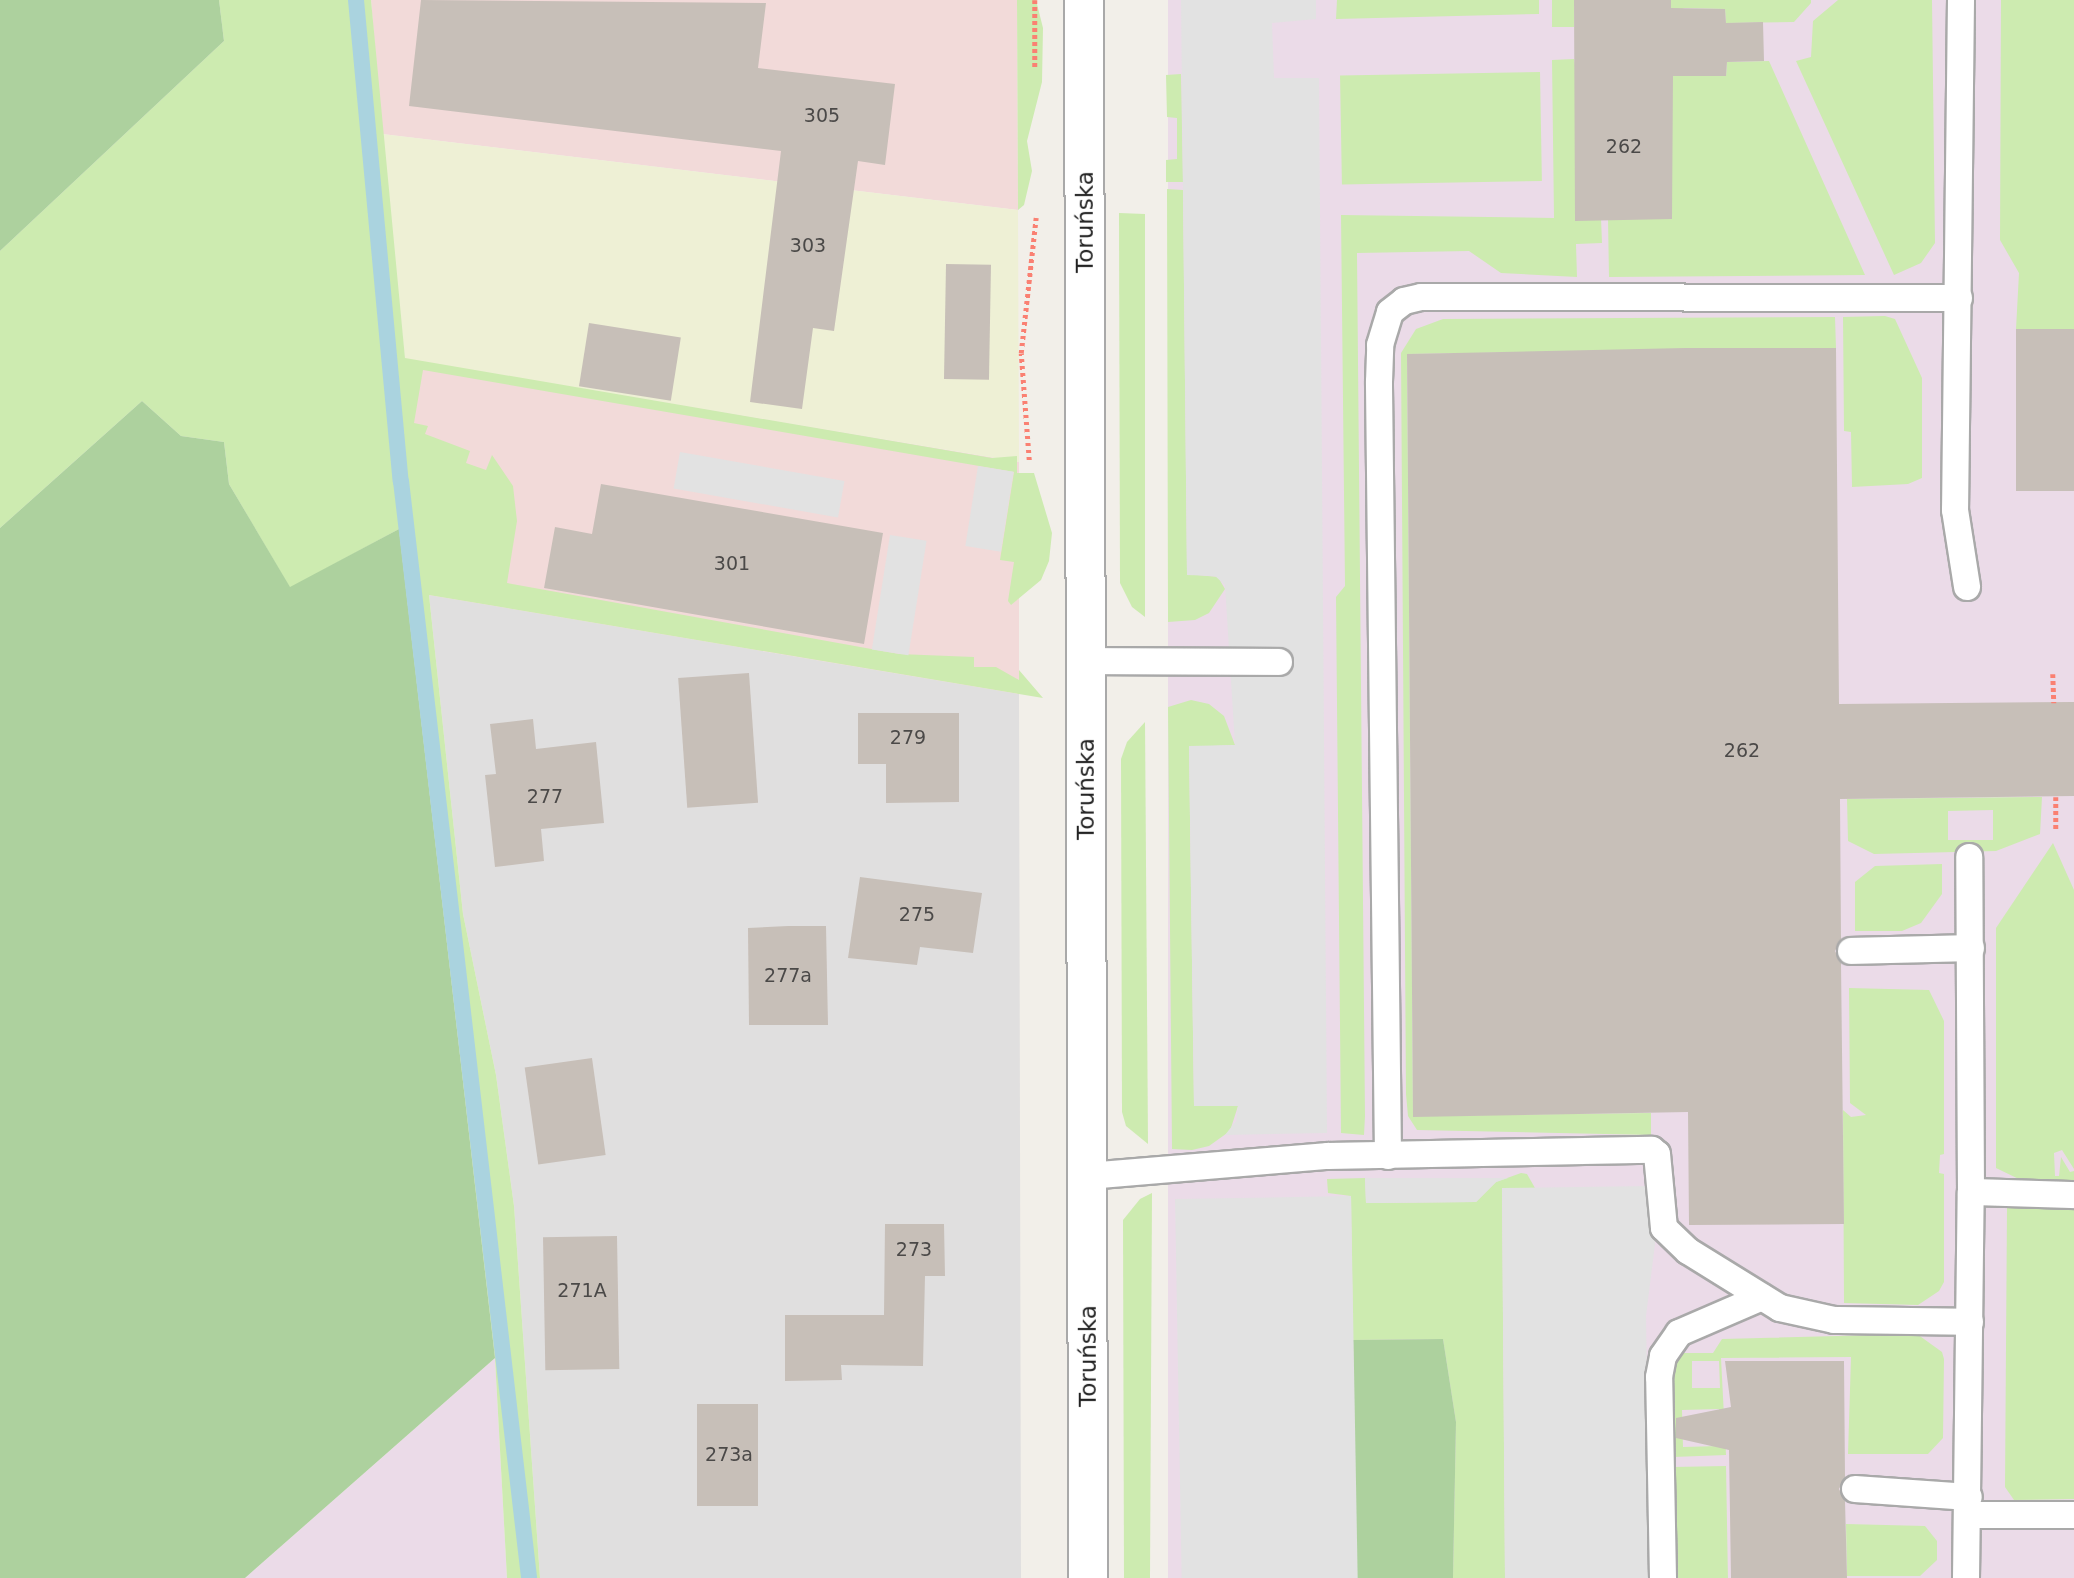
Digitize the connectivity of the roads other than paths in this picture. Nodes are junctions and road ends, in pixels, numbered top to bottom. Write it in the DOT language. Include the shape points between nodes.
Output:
graph roads {
  1 [pos="1084,0"];
  2 [pos="1961,0"];
  3 [pos="1959,298"];
  4 [pos="1966,587"];
  5 [pos="1086,661"];
  6 [pos="1279,662"];
  7 [pos="1969,857"];
  8 [pos="1971,948"];
  9 [pos="1851,951"];
  10 [pos="1388,1156"];
  11 [pos="1088,1176"];
  12 [pos="1971,1192"];
  13 [pos="2074,1195"];
  14 [pos="1762,1297"];
  15 [pos="1970,1322"];
  16 [pos="1855,1489"];
  17 [pos="1969,1506"];
  18 [pos="2074,1514"];
  19 [pos="1088,1578"];
  20 [pos="1663,1578"];
  21 [pos="1966,1578"];
  1 -- 5 [label="street, Toruńska"];
  2 -- 3 [label="lane"];
  3 -- 4 [label="lane" via="1955,510"];
  3 -- 10 [label="lane" via="1421,297 1404,301 1390,312 1380,345 1379,382"];
  5 -- 6 [label="lane"];
  5 -- 11 [label="street, Toruńska"];
  7 -- 8 [label="lane"];
  8 -- 9 [label="lane"];
  8 -- 12 [label="lane"];
  10 -- 11 [label="lane" via="1268,1147"];
  10 -- 14 [label="lane" via="1652,1150 1657,1154 1664,1228 1688,1251"];
  11 -- 19 [label="street, Toruńska"];
  12 -- 13 [label="lane"];
  12 -- 15 [label="lane"];
  14 -- 15 [label="lane" via="1780,1308 1834,1320"];
  14 -- 20 [label="lane" via="1679,1333 1663,1356 1659,1377"];
  15 -- 17 [label="lane"];
  16 -- 17 [label="lane"];
  17 -- 18 [label="lane"];
  17 -- 21 [label="lane"];
}
